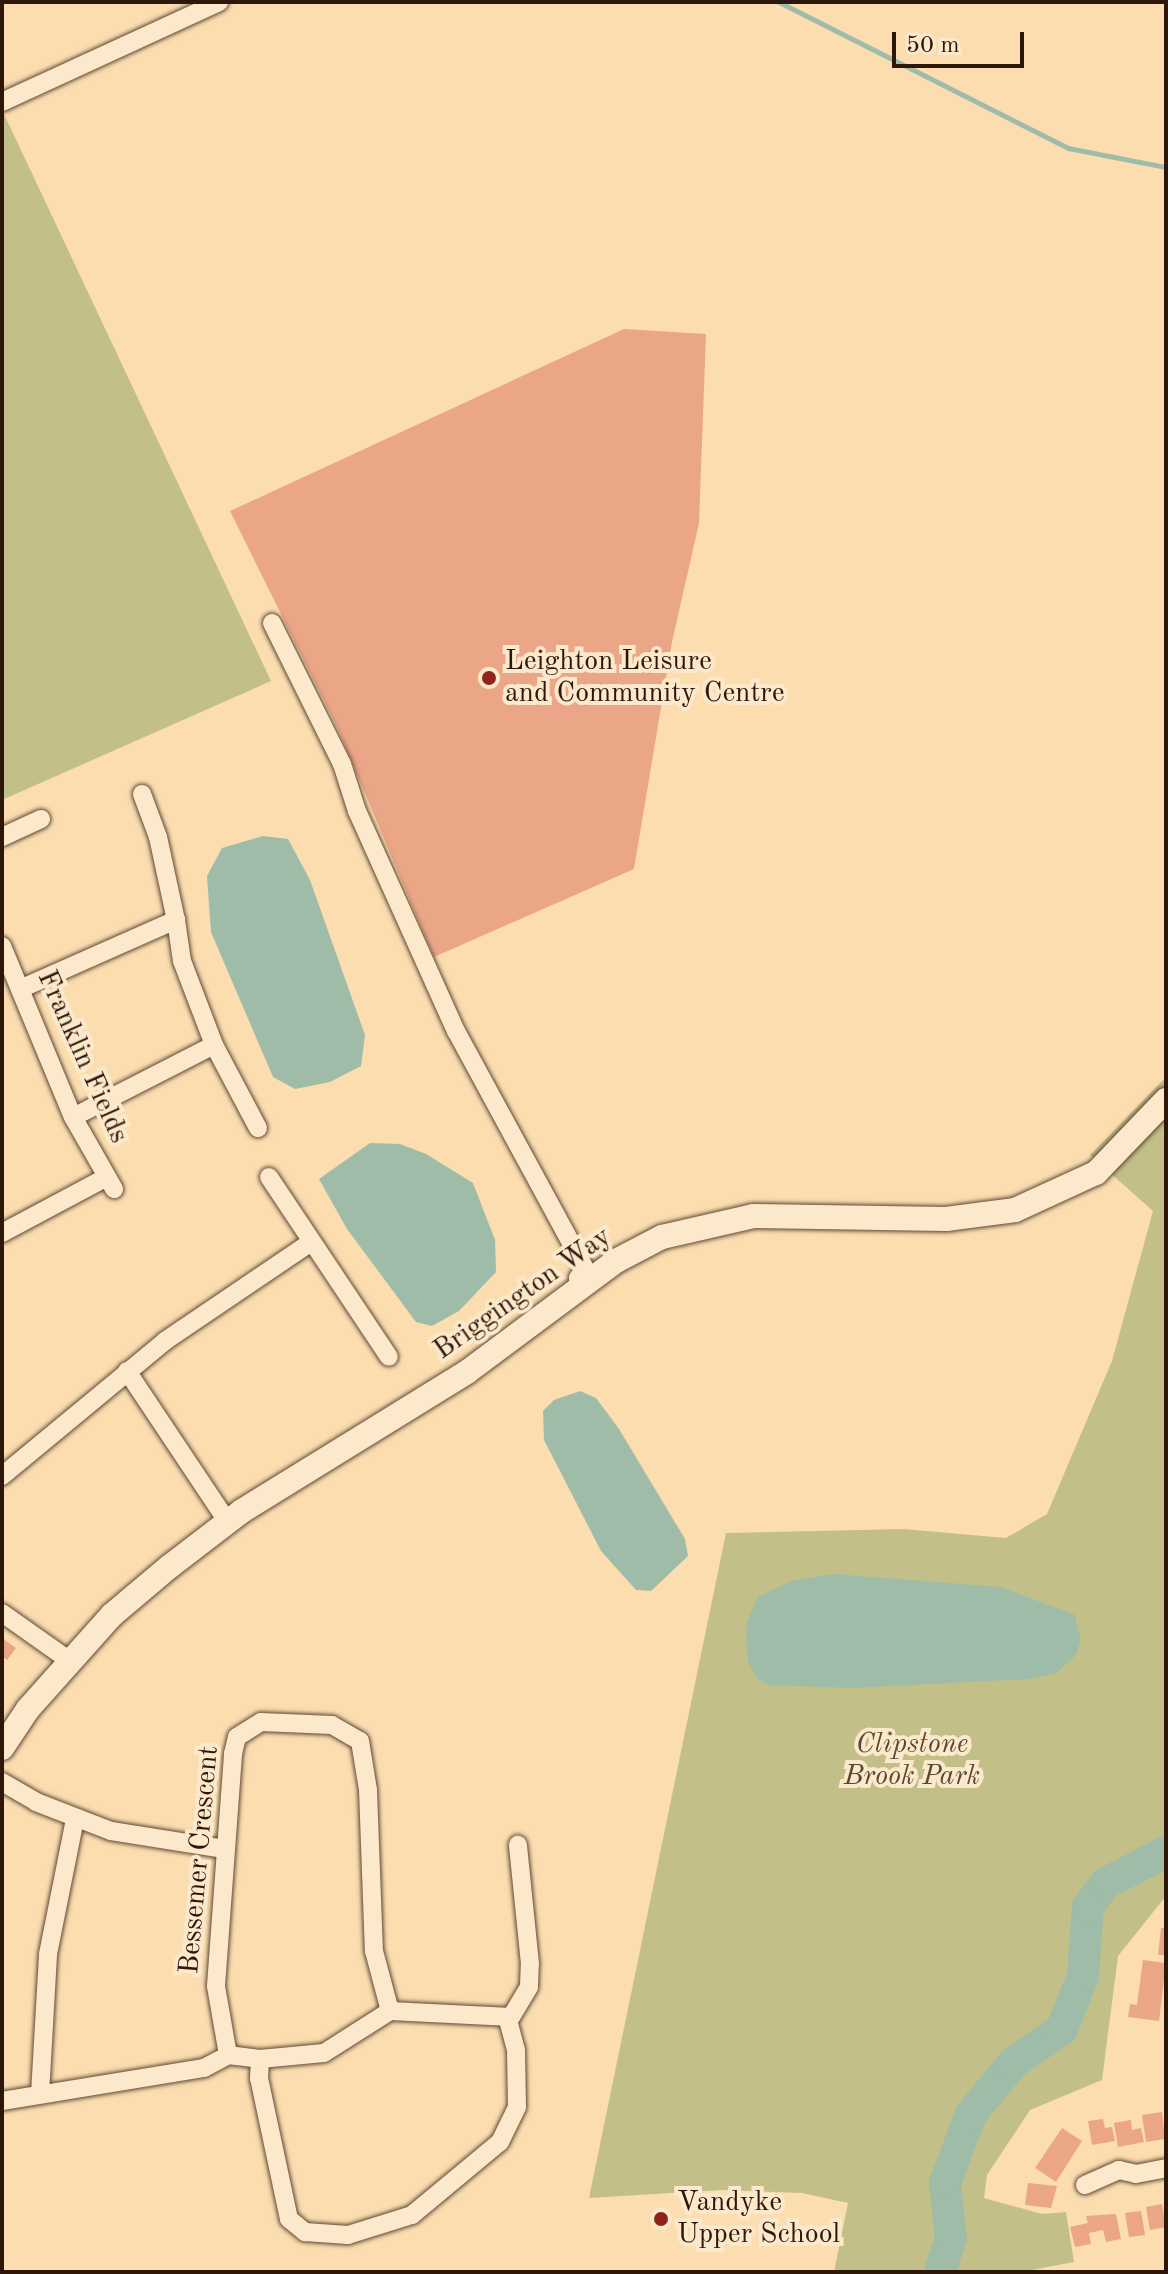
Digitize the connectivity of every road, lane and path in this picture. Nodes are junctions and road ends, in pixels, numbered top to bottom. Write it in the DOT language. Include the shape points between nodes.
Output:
graph roads {
  1 [pos="219,2"];
  2 [pos="2,102"];
  3 [pos="272,623"];
  4 [pos="142,794"];
  5 [pos="41,819"];
  6 [pos="2,837"];
  7 [pos="176,920"];
  8 [pos="2,946"];
  9 [pos="20,989"];
  10 [pos="214,1045"];
  11 [pos="1166,1100"];
  12 [pos="73,1117"];
  13 [pos="258,1128"];
  14 [pos="269,1177"];
  15 [pos="2,1233"];
  16 [pos="311,1242"];
  17 [pos="582,1286"];
  18 [pos="389,1357"];
  19 [pos="127,1371"];
  20 [pos="2,1476"];
  21 [pos="227,1521"];
  22 [pos="2,1613"];
  23 [pos="70,1661"];
  24 [pos="2,1748"];
  25 [pos="2,1782"];
  26 [pos="75,1819"];
  27 [pos="518,1845"];
  28 [pos="225,1849"];
  29 [pos="390,2011"];
  30 [pos="507,2017"];
  31 [pos="228,2055"];
  32 [pos="260,2059"];
  33 [pos="40,2094"];
  34 [pos="2,2101"];
  35 [pos="1166,2168"];
  36 [pos="1085,2185"];
  1 -- 2 [label="street"];
  3 -- 17 [label="street" via="342,764 357,811 456,1031 585,1269 578,1278"];
  4 -- 7 [label="street"];
  5 -- 6 [label="street"];
  7 -- 9 [label="street"];
  7 -- 10 [label="street" via="182,961"];
  8 -- 9 [label="street, Franklin Fields"];
  9 -- 12 [label="street, Franklin Fields"];
  10 -- 12 [label="street"];
  10 -- 13 [label="street"];
  11 -- 17 [label="street, Briggington Way" via="1096,1173 1015,1210 946,1219 814,1214 707,1223 662,1237"];
  12 -- 15 [label="street, Franklin Fields" via="111,1183"];
  14 -- 16 [label="street"];
  16 -- 18 [label="street"];
  16 -- 19 [label="street"];
  17 -- 21 [label="street, Briggington Way" via="467,1372"];
  19 -- 20 [label="street"];
  19 -- 21 [label="street"];
  21 -- 23 [label="street, Briggington Way" via="112,1615"];
  22 -- 23 [label="street"];
  23 -- 24 [label="street, Briggington Way"];
  25 -- 26 [label="street"];
  26 -- 28 [label="street" via="111,1831"];
  26 -- 33 [label="street" via="48,1954"];
  27 -- 30 [label="street" via="529,1987"];
  28 -- 29 [label="street, Bessemer Crescent" via="233,1754 237,1737 247,1727 261,1722 332,1725 360,1741 368,1790 374,1951"];
  28 -- 31 [label="street, Bessemer Crescent" via="216,1986"];
  29 -- 30 [label="street"];
  29 -- 32 [label="street" via="331,2050"];
  30 -- 32 [label="street" via="516,2050 517,2107 500,2142 412,2215 348,2235 305,2232 289,2219 259,2078"];
  31 -- 32 [label="street"];
  31 -- 33 [label="street" via="204,2068"];
  33 -- 34 [label="street"];
  35 -- 36 [label="street" via="1136,2174 1119,2170"];
}
